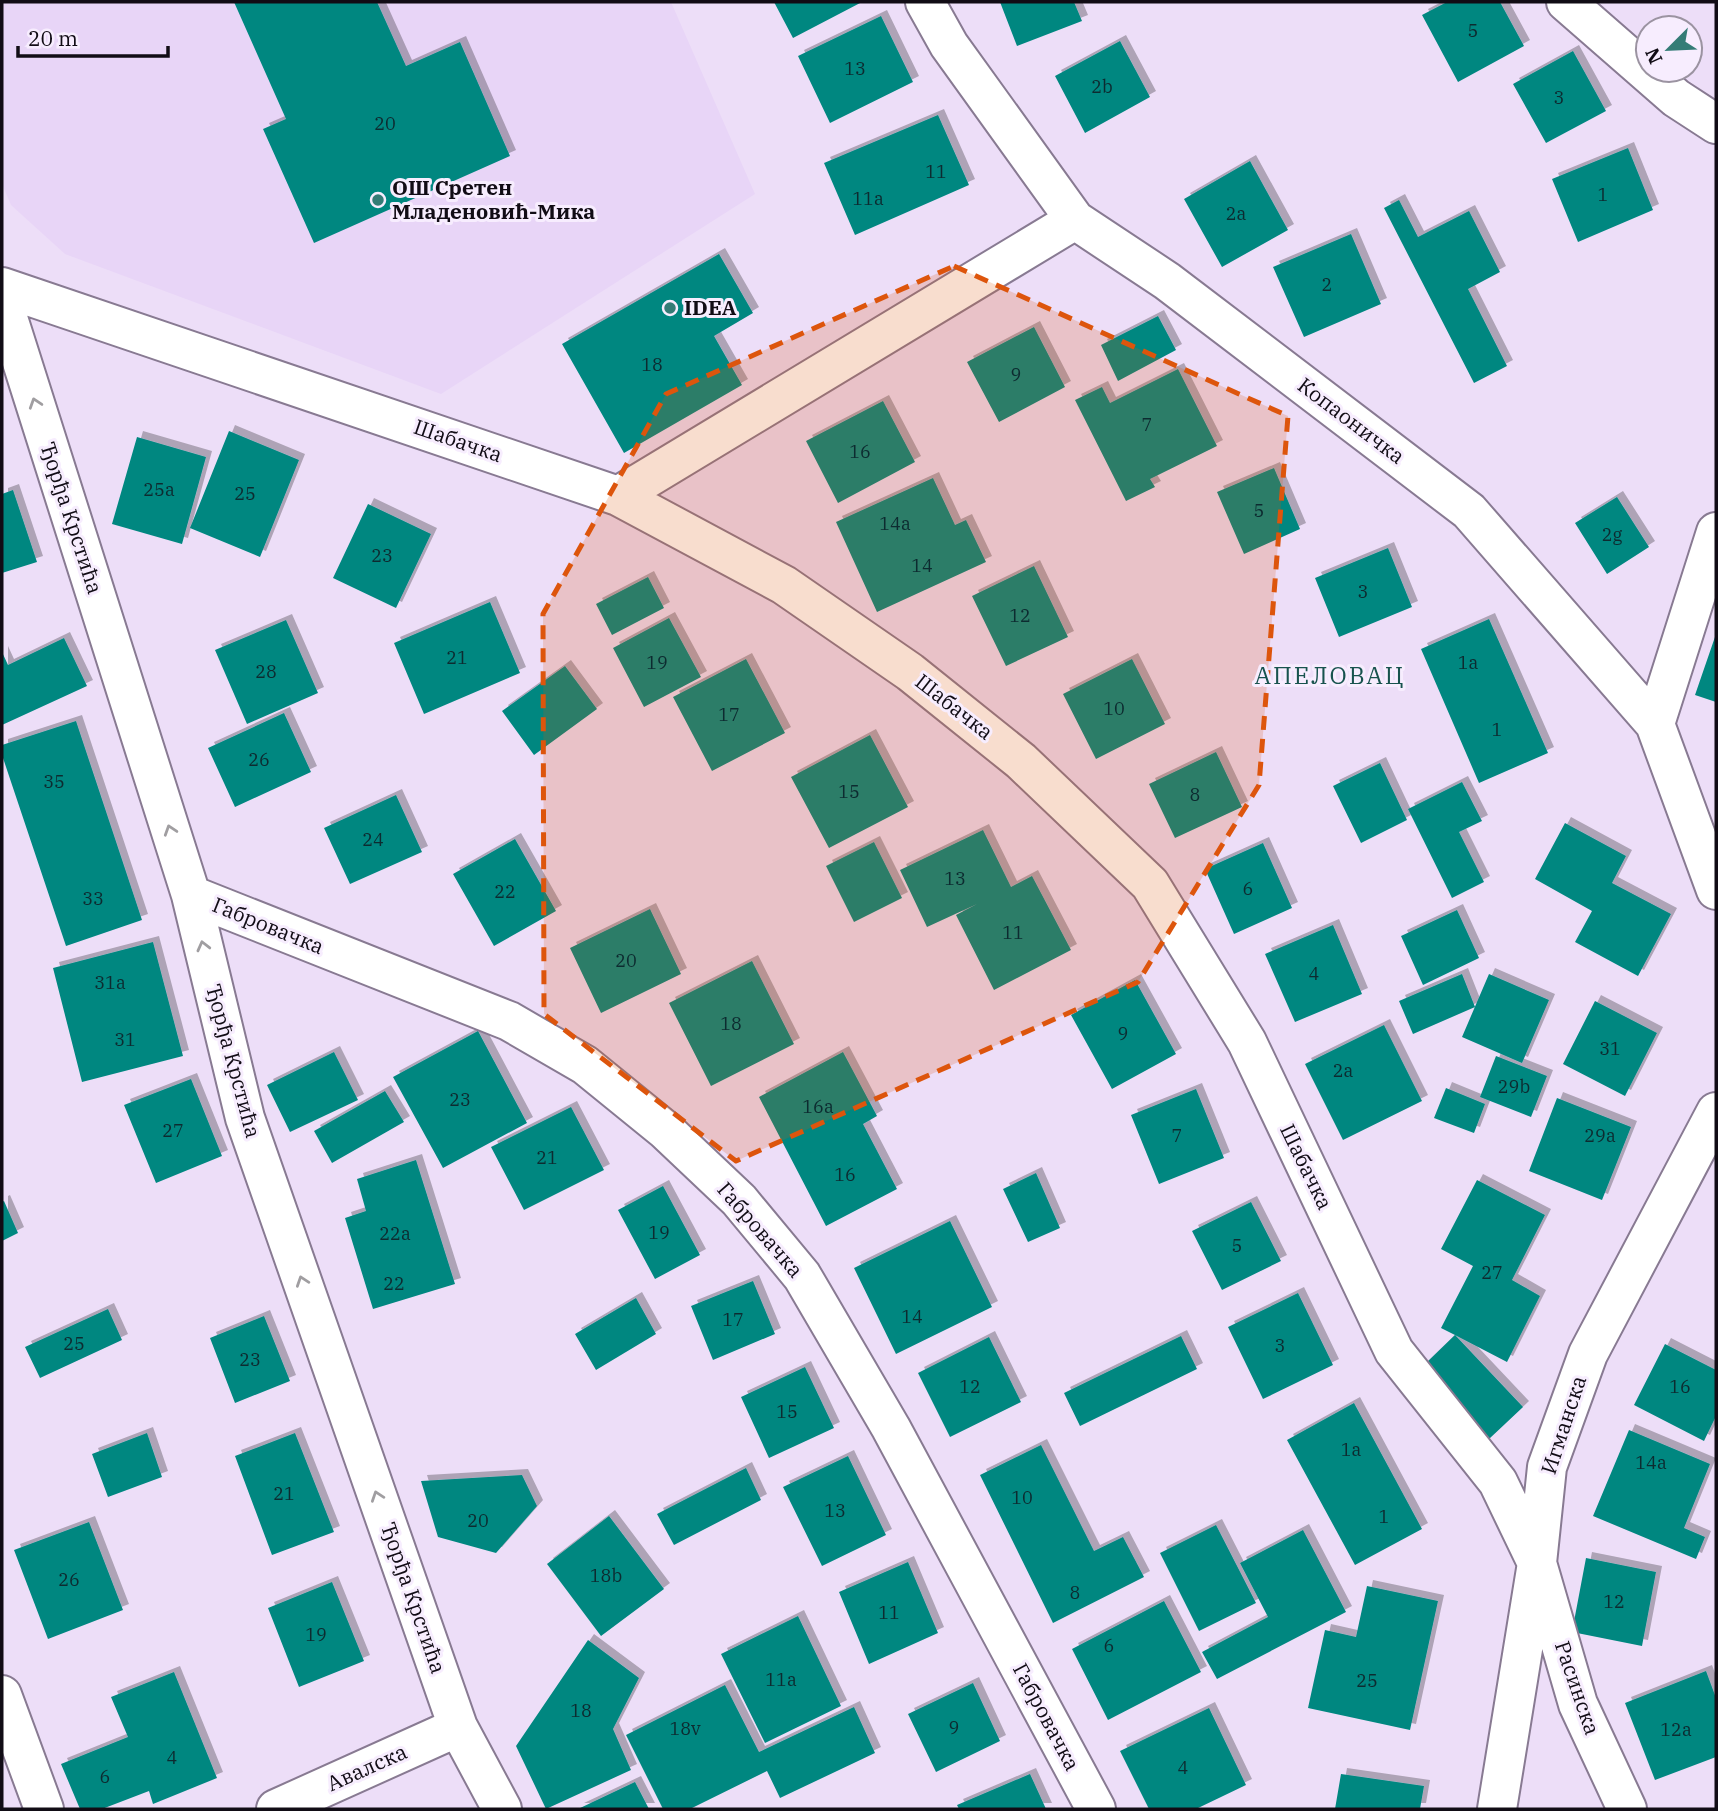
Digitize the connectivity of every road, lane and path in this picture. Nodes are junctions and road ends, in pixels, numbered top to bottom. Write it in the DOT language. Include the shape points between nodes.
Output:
graph roads {
  1 [pos="925,2"];
  2 [pos="1566,2"];
  3 [pos="1716,124"];
  4 [pos="1075,220"];
  5 [pos="2,287"];
  6 [pos="2,299"];
  7 [pos="618,496"];
  8 [pos="1716,532"];
  9 [pos="1656,724"];
  10 [pos="1716,890"];
  11 [pos="191,895"];
  12 [pos="1716,1112"];
  13 [pos="1537,1563"];
  14 [pos="2,1695"];
  15 [pos="458,1727"];
  16 [pos="44,1809"];
  17 [pos="276,1809"];
  18 [pos="502,1809"];
  19 [pos="1096,1809"];
  20 [pos="1497,1809"];
  21 [pos="1627,1809"];
  1 -- 4 [label="street, Копаоничка" via="949,45"];
  2 -- 3 [label="street" via="1676,98"];
  4 -- 7 [label="street"];
  4 -- 9 [label="street, Копаоничка" via="1167,281 1469,511"];
  5 -- 7 [label="street, Шабачка"];
  11 -- 6 [label="street, Ђорђа Крстића, one-way"];
  7 -- 13 [label="street, Шабачка" via="784,584 910,673 1021,761 1150,884 1247,1042 1394,1351 1498,1482"];
  8 -- 9 [label="street"];
  9 -- 10 [label="street, Копаоничка"];
  15 -- 11 [label="street, Ђорђа Крстића, one-way" via="245,1118"];
  11 -- 19 [label="street, Габровачка" via="509,1021 585,1065 665,1130 739,1200 802,1276 877,1404"];
  12 -- 13 [label="street, Игманска" via="1588,1354 1547,1466"];
  13 -- 20 [label="street, Игманска"];
  13 -- 21 [label="street, Расинска" via="1578,1704"];
  14 -- 16 [label="street"];
  15 -- 17 [label="street, Авалска"];
  15 -- 18 [label="street, Ђорђа Крстића"];
}
